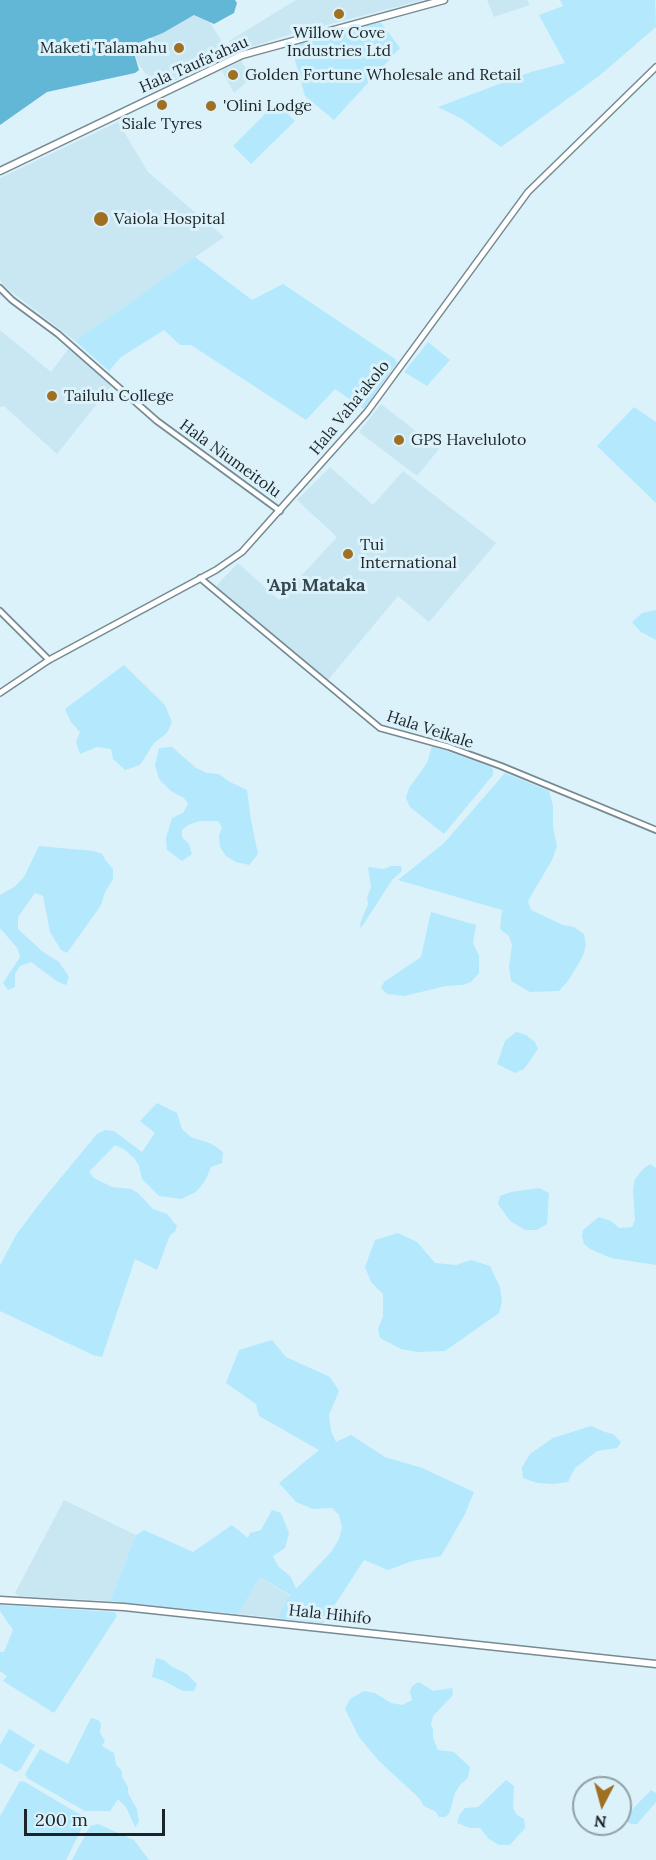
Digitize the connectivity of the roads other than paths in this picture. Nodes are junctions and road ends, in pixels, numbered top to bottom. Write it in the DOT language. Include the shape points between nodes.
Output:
graph roads {
  1 [pos="444,0"];
  2 [pos="656,67"];
  3 [pos="0,171"];
  4 [pos="0,288"];
  5 [pos="280,511"];
  6 [pos="201,578"];
  7 [pos="0,611"];
  8 [pos="49,660"];
  9 [pos="0,693"];
  10 [pos="656,830"];
  11 [pos="0,1600"];
  12 [pos="656,1664"];
  1 -- 3 [label="main road, Hala Taufa'ahau" via="242,56"];
  2 -- 5 [label="main road, Hala Vaha'akolo" via="528,192 367,412"];
  4 -- 5 [label="street, Hala Niumeitolu" via="157,421"];
  5 -- 6 [label="main road, Hala Vaha'akolo" via="242,552"];
  6 -- 8 [label="main road, Hala Vaha'akolo"];
  6 -- 10 [label="street, Hala Veikale" via="380,728 449,747"];
  7 -- 8 [label="street"];
  8 -- 9 [label="main road, Hala Vaha'akolo"];
  11 -- 12 [label="main road, Hala Hihifo" via="124,1607"];
}
